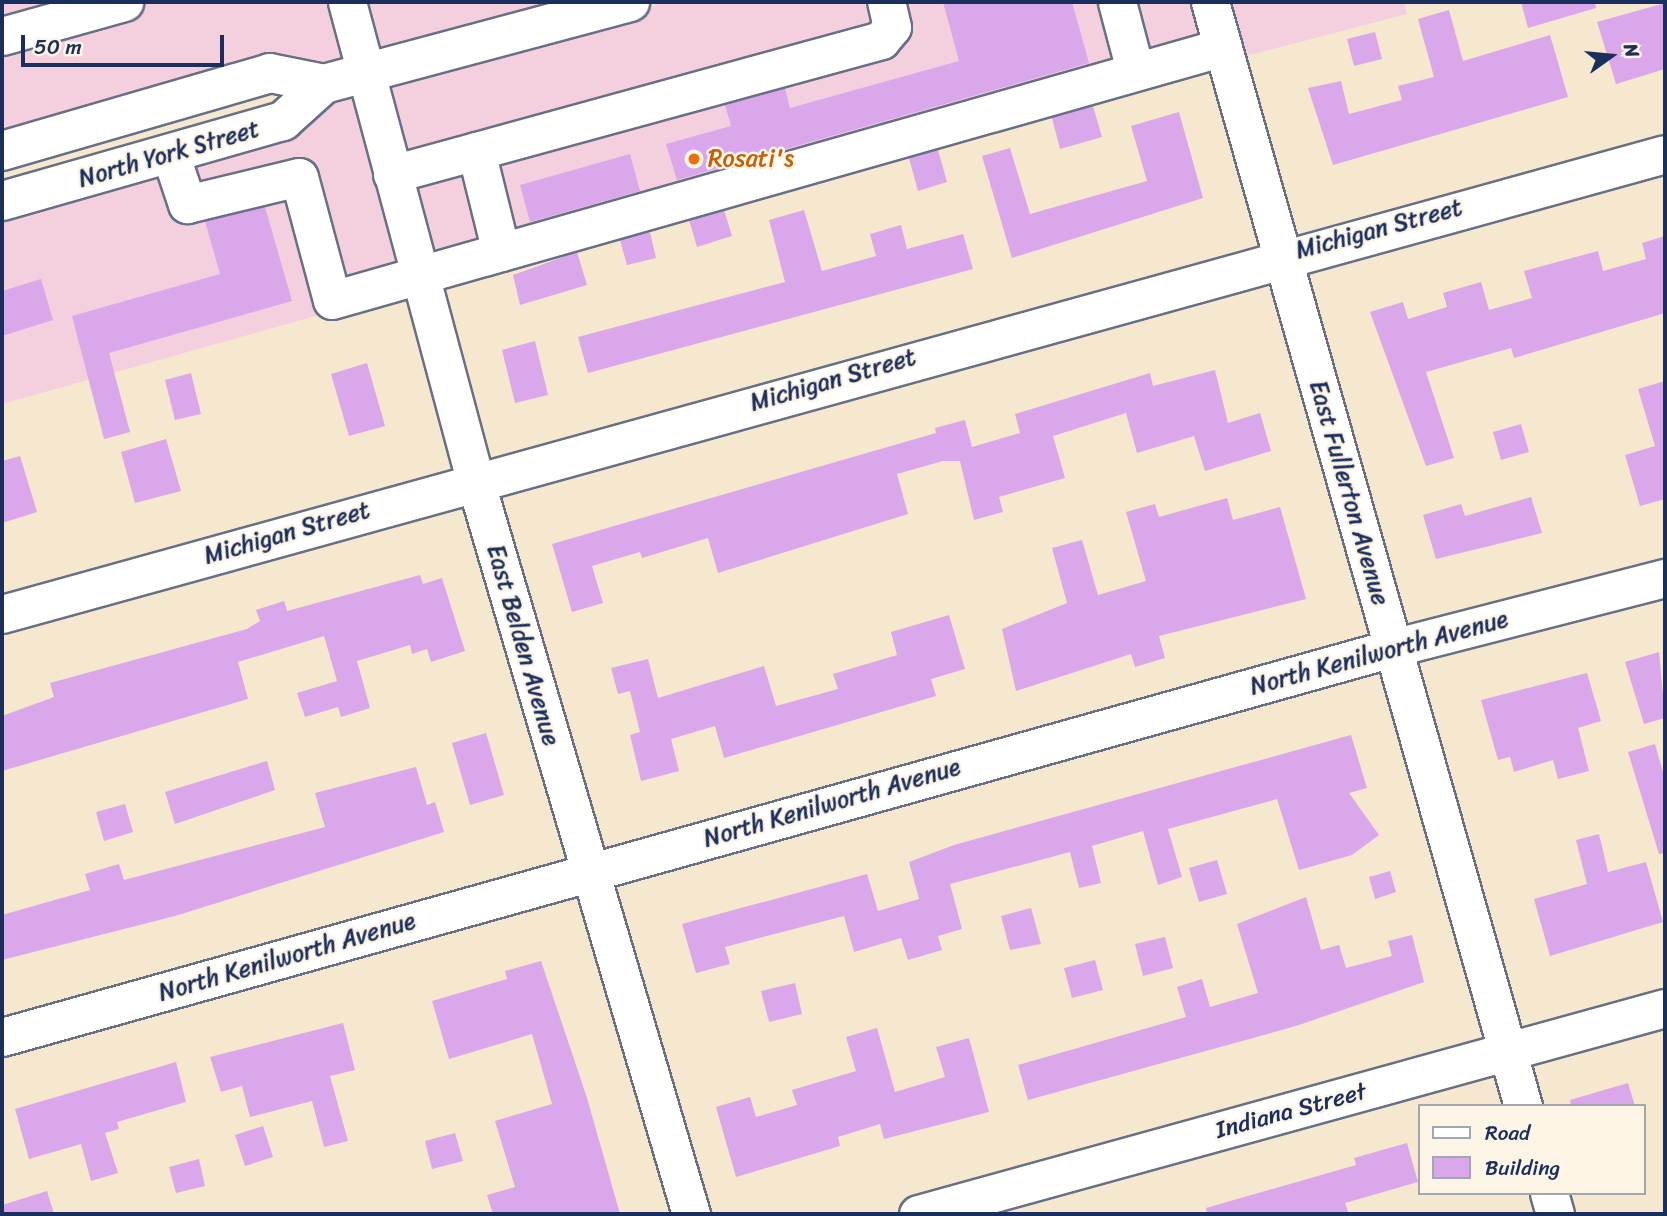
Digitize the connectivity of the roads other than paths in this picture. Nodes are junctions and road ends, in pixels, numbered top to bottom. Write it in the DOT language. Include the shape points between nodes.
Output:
graph roads {
  1 [pos="124,2"];
  2 [pos="346,2"];
  3 [pos="631,2"];
  4 [pos="886,2"];
  5 [pos="1116,2"];
  6 [pos="1210,2"];
  7 [pos="2,36"];
  8 [pos="1223,47"];
  9 [pos="1135,70"];
  10 [pos="367,73"];
  11 [pos="324,84"];
  12 [pos="2,151"];
  13 [pos="476,151"];
  14 [pos="170,153"];
  15 [pos="1665,153"];
  16 [pos="392,174"];
  17 [pos="2,201"];
  18 [pos="501,252"];
  19 [pos="1282,254"];
  20 [pos="419,275"];
  21 [pos="475,480"];
  22 [pos="1665,578"];
  23 [pos="2,614"];
  24 [pos="1392,648"];
  25 [pos="590,871"];
  26 [pos="1665,1008"];
  27 [pos="2,1037"];
  28 [pos="1508,1051"];
  29 [pos="1522,1104"];
  30 [pos="1550,1195"];
  31 [pos="691,1214"];
  32 [pos="918,1214"];
  33 [pos="1555,1214"];
  1 -- 7 [label="street"];
  2 -- 10 [label="street, East Belden Avenue"];
  3 -- 10 [label="main road, North York Street"];
  4 -- 13 [label="street" via="892,27 881,40"];
  5 -- 9 [label="street"];
  6 -- 8 [label="street, East Fullerton Avenue"];
  8 -- 9 [label="street"];
  8 -- 19 [label="street, East Fullerton Avenue"];
  9 -- 18 [label="street"];
  10 -- 11 [label="main road, North York Street"];
  10 -- 16 [label="street, East Belden Avenue"];
  11 -- 12 [label="main road, North York Street" via="270,74"];
  11 -- 14 [label="main road, North York Street" via="283,121"];
  13 -- 16 [label="street"];
  13 -- 18 [label="street"];
  14 -- 17 [label="main road, North York Street"];
  14 -- 20 [label="street" via="187,204 299,177 332,300"];
  15 -- 19 [label="street, Michigan Street"];
  16 -- 20 [label="street, East Belden Avenue"];
  18 -- 20 [label="street"];
  19 -- 21 [label="street, Michigan Street"];
  19 -- 24 [label="street, East Fullerton Avenue"];
  20 -- 21 [label="street, East Belden Avenue"];
  21 -- 23 [label="street, Michigan Street"];
  21 -- 25 [label="street, East Belden Avenue"];
  22 -- 24 [label="street, North Kenilworth Avenue"];
  24 -- 25 [label="street, North Kenilworth Avenue"];
  24 -- 28 [label="street, East Fullerton Avenue"];
  25 -- 27 [label="street, North Kenilworth Avenue"];
  25 -- 31 [label="street, East Belden Avenue"];
  26 -- 28 [label="street, Indiana Street"];
  28 -- 29 [label="street, East Fullerton Avenue"];
  28 -- 32 [label="street, Indiana Street"];
  30 -- 33 [label="street"];
}
